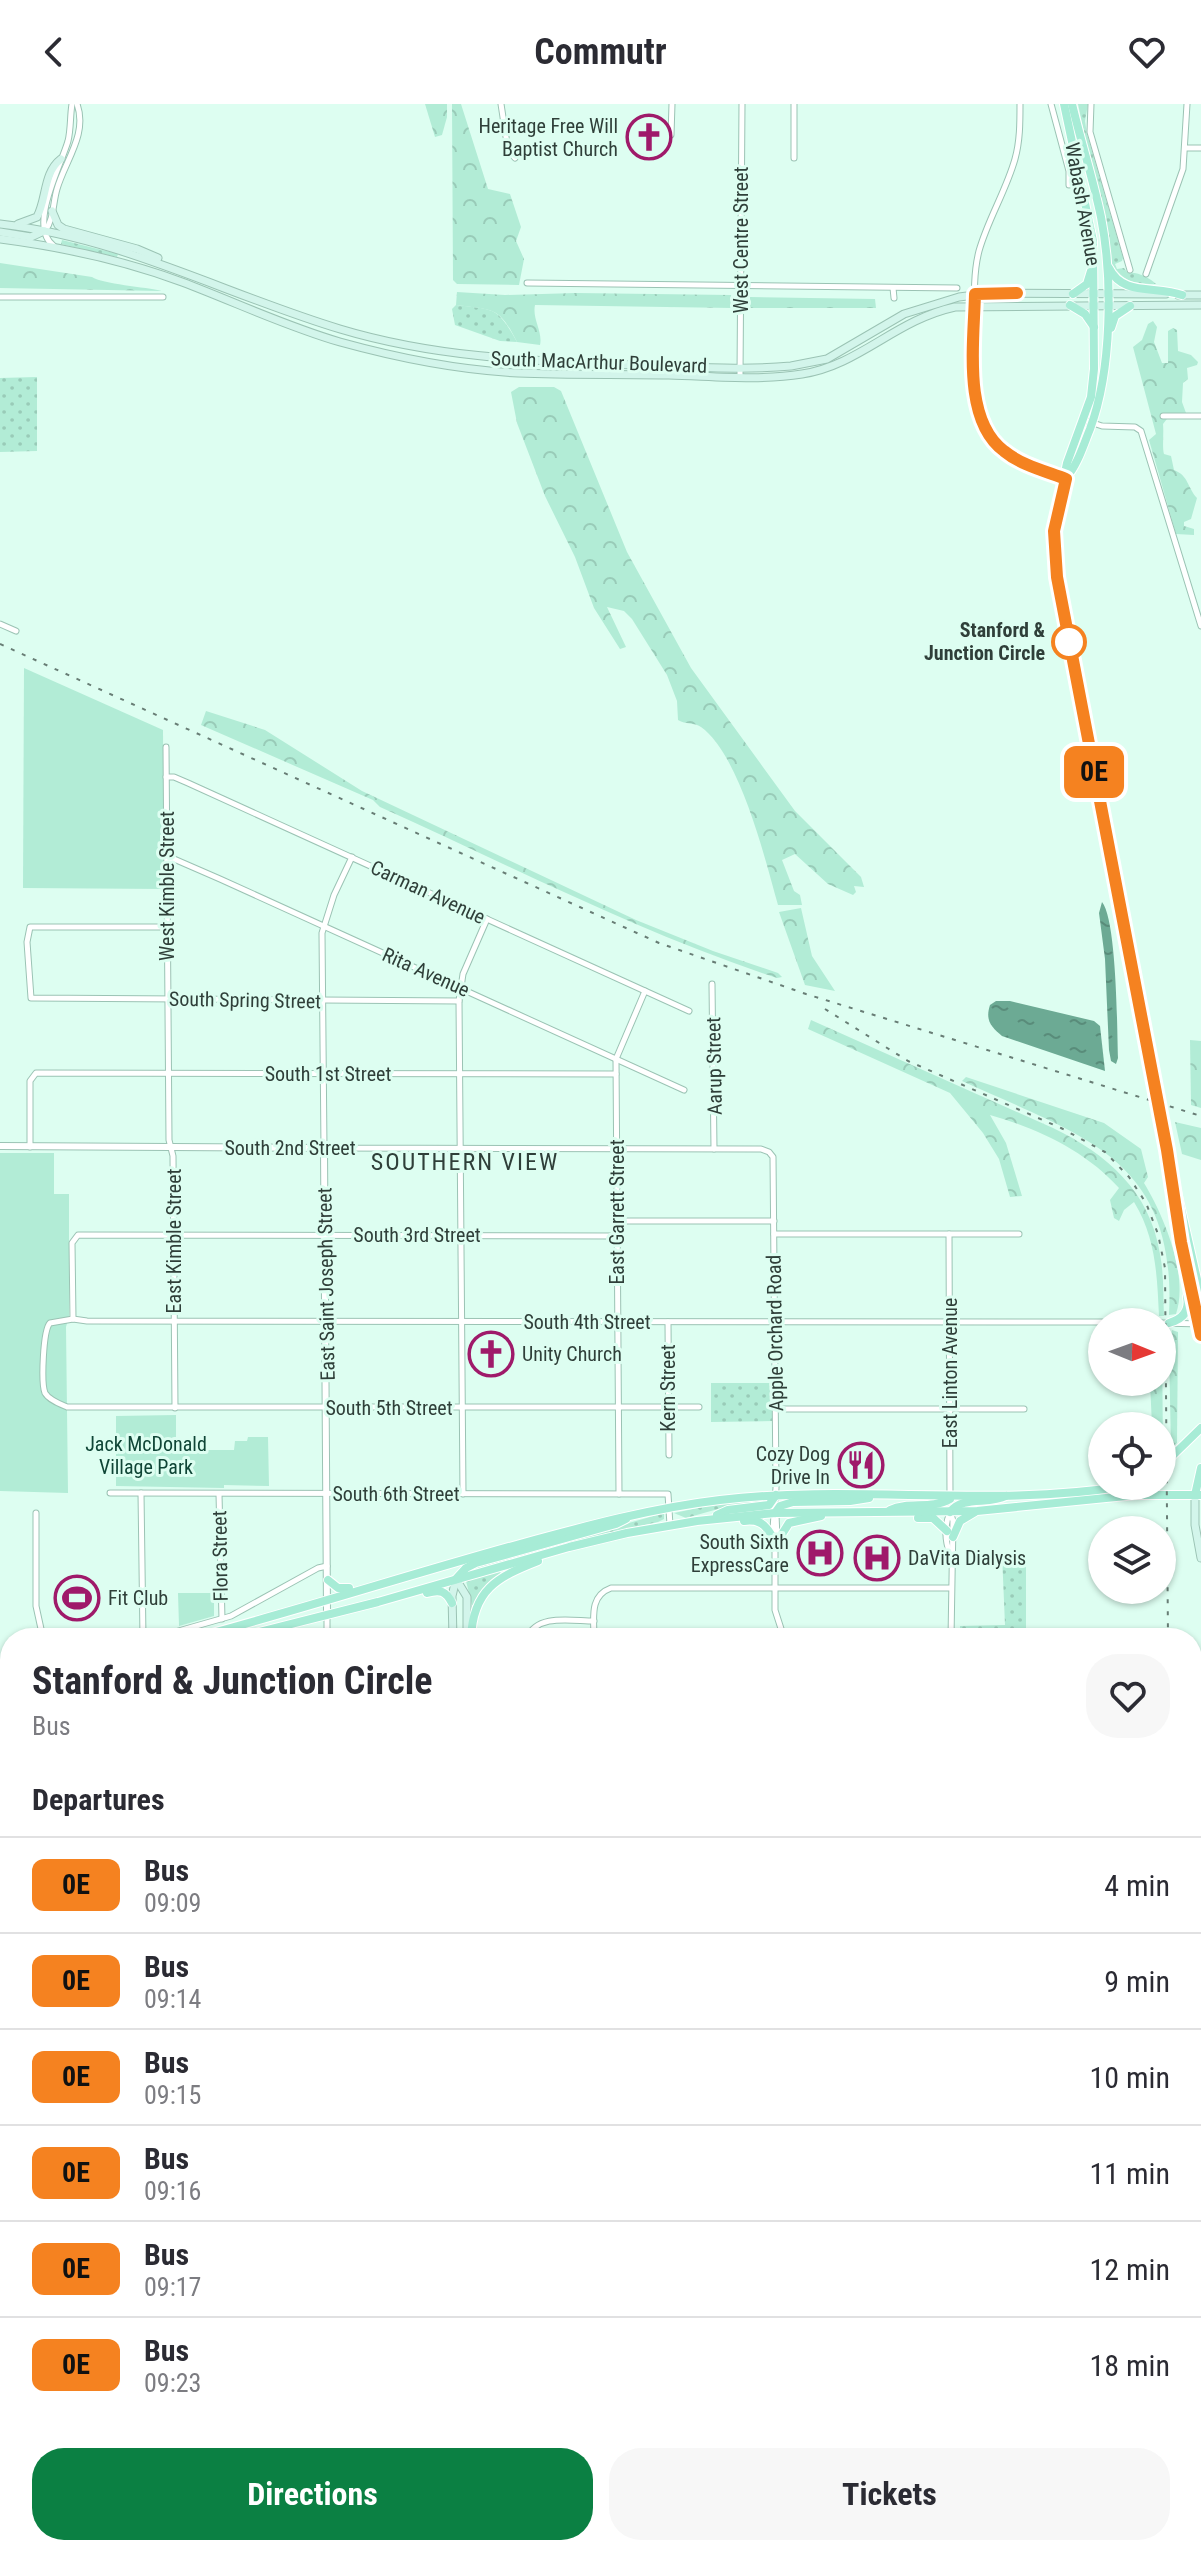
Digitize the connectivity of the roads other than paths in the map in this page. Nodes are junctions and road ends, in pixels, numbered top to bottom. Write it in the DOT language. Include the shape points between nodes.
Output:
graph roads {
  1 [pos="74,104"];
  2 [pos="501,104"];
  3 [pos="672,104"];
  4 [pos="742,104"];
  5 [pos="794,104"];
  6 [pos="1020,104"];
  7 [pos="1051,104"];
  8 [pos="1064,104"];
  9 [pos="1072,104"];
  10 [pos="1091,104"];
  11 [pos="1187,104"];
  12 [pos="671,135"];
  13 [pos="1186,148"];
  14 [pos="1201,148"];
  15 [pos="515,158"];
  16 [pos="794,158"];
  17 [pos="61,159"];
  18 [pos="1069,185"];
  19 [pos="52,211"];
  20 [pos="1088,215"];
  21 [pos="0,224"];
  22 [pos="10,225"];
  23 [pos="45,231"];
  24 [pos="0,232"];
  25 [pos="0,239"];
  26 [pos="58,249"];
  27 [pos="1106,255"];
  28 [pos="170,266"];
  29 [pos="1130,270"];
  30 [pos="1146,274"];
  31 [pos="527,283"];
  32 [pos="740,287"];
  33 [pos="893,288"];
  34 [pos="957,288"];
  35 [pos="975,294"];
  36 [pos="1073,294"];
  37 [pos="1095,294"];
  38 [pos="1107,294"];
  39 [pos="1182,295"];
  40 [pos="1201,295"];
  41 [pos="0,297"];
  42 [pos="163,297"];
  43 [pos="894,298"];
  44 [pos="975,305"];
  45 [pos="1070,305"];
  46 [pos="1095,305"];
  47 [pos="1201,305"];
  48 [pos="1107,306"];
  49 [pos="1130,306"];
  50 [pos="1095,328"];
  51 [pos="1106,360"];
  52 [pos="740,372"];
  53 [pos="1163,416"];
  54 [pos="1201,416"];
  55 [pos="1088,422"];
  56 [pos="1066,479"];
  57 [pos="0,624"];
  58 [pos="1201,626"];
  59 [pos="16,631"];
  60 [pos="166,747"];
  61 [pos="166,777"];
  62 [pos="352,857"];
  63 [pos="167,859"];
  64 [pos="487,919"];
  65 [pos="323,926"];
  66 [pos="167,927"];
  67 [pos="712,984"];
  68 [pos="460,987"];
  69 [pos="645,991"];
  70 [pos="168,1000"];
  71 [pos="323,1001"];
  72 [pos="459,1001"];
  73 [pos="689,1011"];
  74 [pos="616,1059"];
  75 [pos="169,1074"];
  76 [pos="324,1074"];
  77 [pos="460,1074"];
  78 [pos="616,1074"];
  79 [pos="684,1090"];
  80 [pos="0,1146"];
  81 [pos="30,1147"];
  82 [pos="172,1147"];
  83 [pos="324,1148"];
  84 [pos="461,1149"];
  85 [pos="617,1149"];
  86 [pos="714,1149"];
  87 [pos="771,1154"];
  88 [pos="1170,1166"];
  89 [pos="617,1221"];
  90 [pos="774,1221"];
  91 [pos="774,1234"];
  92 [pos="949,1234"];
  93 [pos="1019,1234"];
  94 [pos="174,1235"];
  95 [pos="325,1235"];
  96 [pos="462,1235"];
  97 [pos="617,1236"];
  98 [pos="1184,1258"];
  99 [pos="1201,1297"];
  100 [pos="73,1319"];
  101 [pos="1176,1320"];
  102 [pos="174,1321"];
  103 [pos="326,1321"];
  104 [pos="462,1322"];
  105 [pos="618,1322"];
  106 [pos="668,1322"];
  107 [pos="775,1322"];
  108 [pos="950,1322"];
  109 [pos="1088,1322"];
  110 [pos="1176,1323"];
  111 [pos="1200,1324"];
  112 [pos="1201,1335"];
  113 [pos="699,1407"];
  114 [pos="175,1408"];
  115 [pos="327,1408"];
  116 [pos="463,1408"];
  117 [pos="619,1408"];
  118 [pos="668,1408"];
  119 [pos="776,1409"];
  120 [pos="950,1409"];
  121 [pos="1024,1409"];
  122 [pos="1201,1428"];
  123 [pos="1176,1452"];
  124 [pos="669,1455"];
  125 [pos="1201,1468"];
  126 [pos="1088,1490"];
  127 [pos="110,1493"];
  128 [pos="141,1493"];
  129 [pos="219,1494"];
  130 [pos="328,1494"];
  131 [pos="463,1494"];
  132 [pos="619,1494"];
  133 [pos="889,1494"];
  134 [pos="1011,1494"];
  135 [pos="776,1495"];
  136 [pos="1198,1495"];
  137 [pos="950,1496"];
  138 [pos="669,1508"];
  139 [pos="977,1511"];
  140 [pos="950,1512"];
  141 [pos="36,1513"];
  142 [pos="637,1513"];
  143 [pos="775,1513"];
  144 [pos="834,1513"];
  145 [pos="862,1513"];
  146 [pos="886,1513"];
  147 [pos="711,1519"];
  148 [pos="670,1525"];
  149 [pos="950,1534"];
  150 [pos="775,1543"];
  151 [pos="569,1547"];
  152 [pos="1201,1558"];
  153 [pos="327,1566"];
  154 [pos="432,1567"];
  155 [pos="404,1576"];
  156 [pos="456,1579"];
  157 [pos="328,1580"];
  158 [pos="774,1588"];
  159 [pos="951,1588"];
  160 [pos="327,1599"];
  161 [pos="452,1603"];
  162 [pos="360,1606"];
  163 [pos="327,1613"];
  164 [pos="222,1619"];
  165 [pos="594,1621"];
  166 [pos="41,1628"];
  167 [pos="143,1628"];
  168 [pos="190,1628"];
  169 [pos="228,1628"];
  170 [pos="272,1628"];
  171 [pos="327,1628"];
  172 [pos="453,1628"];
  173 [pos="469,1628"];
  174 [pos="471,1628"];
  175 [pos="534,1628"];
  176 [pos="594,1628"];
  177 [pos="780,1628"];
  178 [pos="951,1628"];
  1 -- 17 [label="street"];
  1 -- 19 [label="street" via="79,111 78,137"];
  2 -- 15 [label="street" via="508,150"];
  3 -- 12 [label="street"];
  4 -- 32 [label="street, West Centre Street"];
  5 -- 16 [label="street"];
  6 -- 35 [label="street" via="1016,157 979,253"];
  7 -- 18 [label="street"];
  8 -- 20 [label="main road, Wabash Avenue"];
  9 -- 27 [label="main road, Wabash Avenue"];
  10 -- 29 [label="street" via="1090,132"];
  11 -- 13 [label="street"];
  13 -- 14 [label="street"];
  13 -- 30 [label="street"];
  17 -- 22 [label="main road" via="47,180 37,217"];
  17 -- 23 [label="street" via="50,190"];
  19 -- 23 [label="street"];
  19 -- 28 [label="main road" via="64,229 150,253"];
  20 -- 36 [label="main road" via="1091,275"];
  20 -- 37 [label="main road, Wabash Avenue"];
  21 -- 22 [label="main road, South MacArthur Boulevard"];
  22 -- 23 [label="main road, South MacArthur Boulevard"];
  23 -- 24 [label="main road" via="31,237"];
  23 -- 26 [label="street"];
  23 -- 28 [label="main road, South MacArthur Boulevard"];
  25 -- 26 [label="main road, South MacArthur Boulevard"];
  26 -- 52 [label="main road, South MacArthur Boulevard" via="136,267 297,328 415,360 519,373"];
  27 -- 38 [label="main road, Wabash Avenue"];
  27 -- 39 [label="main road" via="1113,276 1125,286"];
  28 -- 52 [label="main road, South MacArthur Boulevard" via="304,318 444,352"];
  31 -- 32 [label="street"];
  32 -- 33 [label="street"];
  32 -- 52 [label="street, West Centre Street"];
  33 -- 34 [label="street"];
  33 -- 43 [label="street"];
  35 -- 36 [label="main road, South MacArthur Boulevard"];
  35 -- 44 [label="street"];
  35 -- 52 [label="main road, South MacArthur Boulevard" via="915,309 827,359"];
  36 -- 37 [label="main road, South MacArthur Boulevard"];
  37 -- 38 [label="main road, South MacArthur Boulevard"];
  37 -- 46 [label="main road, Wabash Avenue"];
  38 -- 39 [label="main road, South MacArthur Boulevard"];
  38 -- 48 [label="main road, Wabash Avenue"];
  39 -- 40 [label="main road, South MacArthur Boulevard"];
  41 -- 42 [label="street"];
  44 -- 45 [label="main road, South MacArthur Boulevard"];
  44 -- 52 [label="main road, South MacArthur Boulevard" via="915,320 830,367 786,376"];
  44 -- 56 [label="street" via="976,406 985,429 1016,459"];
  45 -- 46 [label="main road, South MacArthur Boulevard"];
  45 -- 50 [label="main road"];
  46 -- 48 [label="main road, South MacArthur Boulevard"];
  46 -- 50 [label="main road, Wabash Avenue"];
  47 -- 49 [label="main road, South MacArthur Boulevard"];
  48 -- 49 [label="main road, South MacArthur Boulevard"];
  48 -- 51 [label="main road, Wabash Avenue"];
  49 -- 51 [label="main road" via="1111,322"];
  50 -- 55 [label="main road, Wabash Avenue"];
  51 -- 55 [label="main road" via="1100,401"];
  53 -- 54 [label="street"];
  55 -- 56 [label="main road"];
  55 -- 58 [label="street" via="1141,431"];
  56 -- 88 [label="main road, bridge" via="1054,531 1055,569"];
  57 -- 59 [label="street"];
  60 -- 61 [label="street, West Kimble Street"];
  61 -- 62 [label="street, Carman Avenue"];
  61 -- 63 [label="street, West Kimble Street"];
  62 -- 64 [label="street, Carman Avenue"];
  62 -- 65 [label="street"];
  63 -- 65 [label="street, Rita Avenue"];
  63 -- 66 [label="street, West Kimble Street"];
  64 -- 68 [label="street"];
  64 -- 69 [label="street, Carman Avenue"];
  65 -- 68 [label="street, Rita Avenue"];
  65 -- 71 [label="street, East Saint Joseph Street"];
  66 -- 70 [label="street, West Kimble Street"];
  66 -- 70 [label="street, South Spring Street" via="30,927 27,942 31,998"];
  67 -- 86 [label="street, Aarup Street"];
  68 -- 72 [label="street"];
  68 -- 74 [label="street, Rita Avenue"];
  69 -- 73 [label="street, Carman Avenue"];
  69 -- 74 [label="street"];
  70 -- 71 [label="street, South Spring Street"];
  70 -- 75 [label="street, West Kimble Street"];
  71 -- 72 [label="street, South Spring Street"];
  71 -- 76 [label="street, East Saint Joseph Street"];
  72 -- 77 [label="street"];
  74 -- 78 [label="street, East Garrett Street"];
  74 -- 79 [label="street, Rita Avenue"];
  75 -- 76 [label="street, South 1st Street"];
  75 -- 81 [label="street, South 1st Street" via="32,1075"];
  75 -- 82 [label="street, East Kimble Street"];
  76 -- 77 [label="street, South 1st Street"];
  76 -- 83 [label="street, East Saint Joseph Street"];
  77 -- 78 [label="street, South 1st Street"];
  77 -- 84 [label="street"];
  78 -- 85 [label="street, East Garrett Street"];
  80 -- 81 [label="street, South 2nd Street"];
  81 -- 82 [label="street, South 2nd Street"];
  82 -- 83 [label="street, South 2nd Street"];
  82 -- 94 [label="street, East Kimble Street"];
  83 -- 84 [label="street, South 2nd Street"];
  83 -- 95 [label="street, East Saint Joseph Street"];
  84 -- 85 [label="street, South 2nd Street"];
  84 -- 96 [label="street"];
  85 -- 86 [label="street, South 2nd Street"];
  85 -- 89 [label="street, East Garrett Street"];
  86 -- 87 [label="street, South 2nd Street" via="761,1149"];
  87 -- 90 [label="street, Apple Orchard Road"];
  88 -- 98 [label="main road"];
  88 -- 99 [label="main road"];
  89 -- 90 [label="street"];
  89 -- 97 [label="street, East Garrett Street"];
  90 -- 91 [label="street, Apple Orchard Road"];
  91 -- 92 [label="street"];
  91 -- 107 [label="street, Apple Orchard Road"];
  92 -- 93 [label="street"];
  92 -- 108 [label="street, East Linton Avenue"];
  94 -- 95 [label="street, South 3rd Street"];
  94 -- 100 [label="street, South 3rd Street" via="74,1237"];
  94 -- 102 [label="street, East Kimble Street"];
  95 -- 96 [label="street, South 3rd Street"];
  95 -- 103 [label="street, East Saint Joseph Street"];
  96 -- 97 [label="street, South 3rd Street"];
  96 -- 104 [label="street"];
  97 -- 105 [label="street, East Garrett Street"];
  98 -- 101 [label="main road" via="1180,1266 1188,1307"];
  98 -- 111 [label="main road"];
  100 -- 102 [label="street, South 4th Street"];
  100 -- 114 [label="street, South 5th Street" via="45,1328 44,1391 67,1407"];
  102 -- 103 [label="street, South 4th Street"];
  102 -- 114 [label="street, East Kimble Street"];
  103 -- 104 [label="street, South 4th Street"];
  103 -- 115 [label="street, East Saint Joseph Street"];
  104 -- 105 [label="street, South 4th Street"];
  104 -- 116 [label="street"];
  105 -- 106 [label="street, South 4th Street"];
  105 -- 117 [label="street, East Garrett Street"];
  106 -- 107 [label="street, South 4th Street"];
  106 -- 118 [label="street, Kern Street"];
  107 -- 108 [label="street, South 4th Street"];
  107 -- 119 [label="street, Apple Orchard Road"];
  108 -- 109 [label="street, South 4th Street"];
  108 -- 120 [label="street, East Linton Avenue"];
  110 -- 111 [label="street"];
  111 -- 112 [label="main road"];
  113 -- 118 [label="street, South 5th Street"];
  114 -- 115 [label="street, South 5th Street"];
  115 -- 116 [label="street, South 5th Street"];
  115 -- 130 [label="street, East Saint Joseph Street"];
  116 -- 117 [label="street, South 5th Street"];
  116 -- 131 [label="street"];
  117 -- 118 [label="street, South 5th Street"];
  117 -- 132 [label="street, East Garrett Street"];
  118 -- 124 [label="street, Kern Street"];
  119 -- 120 [label="street"];
  119 -- 135 [label="street, Apple Orchard Road"];
  120 -- 121 [label="street"];
  120 -- 137 [label="street, East Linton Avenue"];
  122 -- 123 [label="main road"];
  125 -- 136 [label="main road"];
  126 -- 134 [label="main road"];
  127 -- 128 [label="street, South 6th Street"];
  128 -- 129 [label="street, South 6th Street"];
  128 -- 167 [label="street"];
  129 -- 130 [label="street, South 6th Street"];
  129 -- 164 [label="street, Flora Street"];
  130 -- 131 [label="street, South 6th Street"];
  130 -- 153 [label="street, East Saint Joseph Street"];
  131 -- 132 [label="street, South 6th Street"];
  132 -- 138 [label="street, South 6th Street" via="668,1494"];
  133 -- 135 [label="main road"];
  133 -- 137 [label="main road"];
  133 -- 143 [label="main road" via="793,1502"];
  134 -- 137 [label="main road"];
  134 -- 140 [label="main road" via="961,1503"];
  135 -- 138 [label="main road"];
  135 -- 143 [label="street, Apple Orchard Road"];
  135 -- 147 [label="main road" via="769,1505 728,1510"];
  136 -- 139 [label="main road" via="1136,1495"];
  136 -- 152 [label="main road" via="1195,1525"];
  137 -- 140 [label="street, East Linton Avenue"];
  137 -- 146 [label="main road" via="937,1505 896,1507"];
  138 -- 142 [label="main road"];
  138 -- 148 [label="street"];
  139 -- 140 [label="main road"];
  139 -- 149 [label="main road"];
  140 -- 146 [label="main road"];
  140 -- 149 [label="street, East Linton Avenue"];
  141 -- 166 [label="street"];
  142 -- 154 [label="main road"];
  142 -- 156 [label="main road" via="616,1524 476,1563"];
  143 -- 144 [label="main road"];
  143 -- 147 [label="main road"];
  143 -- 150 [label="street, Apple Orchard Road"];
  144 -- 145 [label="main road"];
  144 -- 150 [label="main road" via="789,1523"];
  145 -- 146 [label="main road"];
  145 -- 149 [label="main road" via="933,1518"];
  147 -- 148 [label="main road"];
  147 -- 150 [label="main road" via="758,1521"];
  148 -- 151 [label="main road"];
  149 -- 159 [label="street, East Linton Avenue"];
  150 -- 158 [label="street, Apple Orchard Road"];
  151 -- 156 [label="main road"];
  151 -- 174 [label="main road" via="492,1584"];
  153 -- 157 [label="street, East Saint Joseph Street"];
  153 -- 164 [label="street"];
  154 -- 155 [label="main road"];
  154 -- 156 [label="main road"];
  155 -- 157 [label="main road" via="345,1589"];
  155 -- 160 [label="main road"];
  156 -- 161 [label="main road"];
  156 -- 162 [label="main road"];
  156 -- 173 [label="main road" via="467,1597"];
  157 -- 160 [label="street, East Saint Joseph Street"];
  158 -- 159 [label="street"];
  158 -- 165 [label="street" via="614,1587 596,1598"];
  158 -- 177 [label="street, Apple Orchard Road"];
  159 -- 178 [label="street, East Linton Avenue"];
  160 -- 163 [label="street, East Saint Joseph Street"];
  160 -- 169 [label="main road"];
  161 -- 162 [label="main road" via="440,1590"];
  161 -- 172 [label="main road"];
  162 -- 163 [label="main road"];
  163 -- 170 [label="main road"];
  163 -- 171 [label="street, East Saint Joseph Street"];
  164 -- 168 [label="street"];
  165 -- 175 [label="street" via="541,1622"];
  165 -- 176 [label="street"];
}
